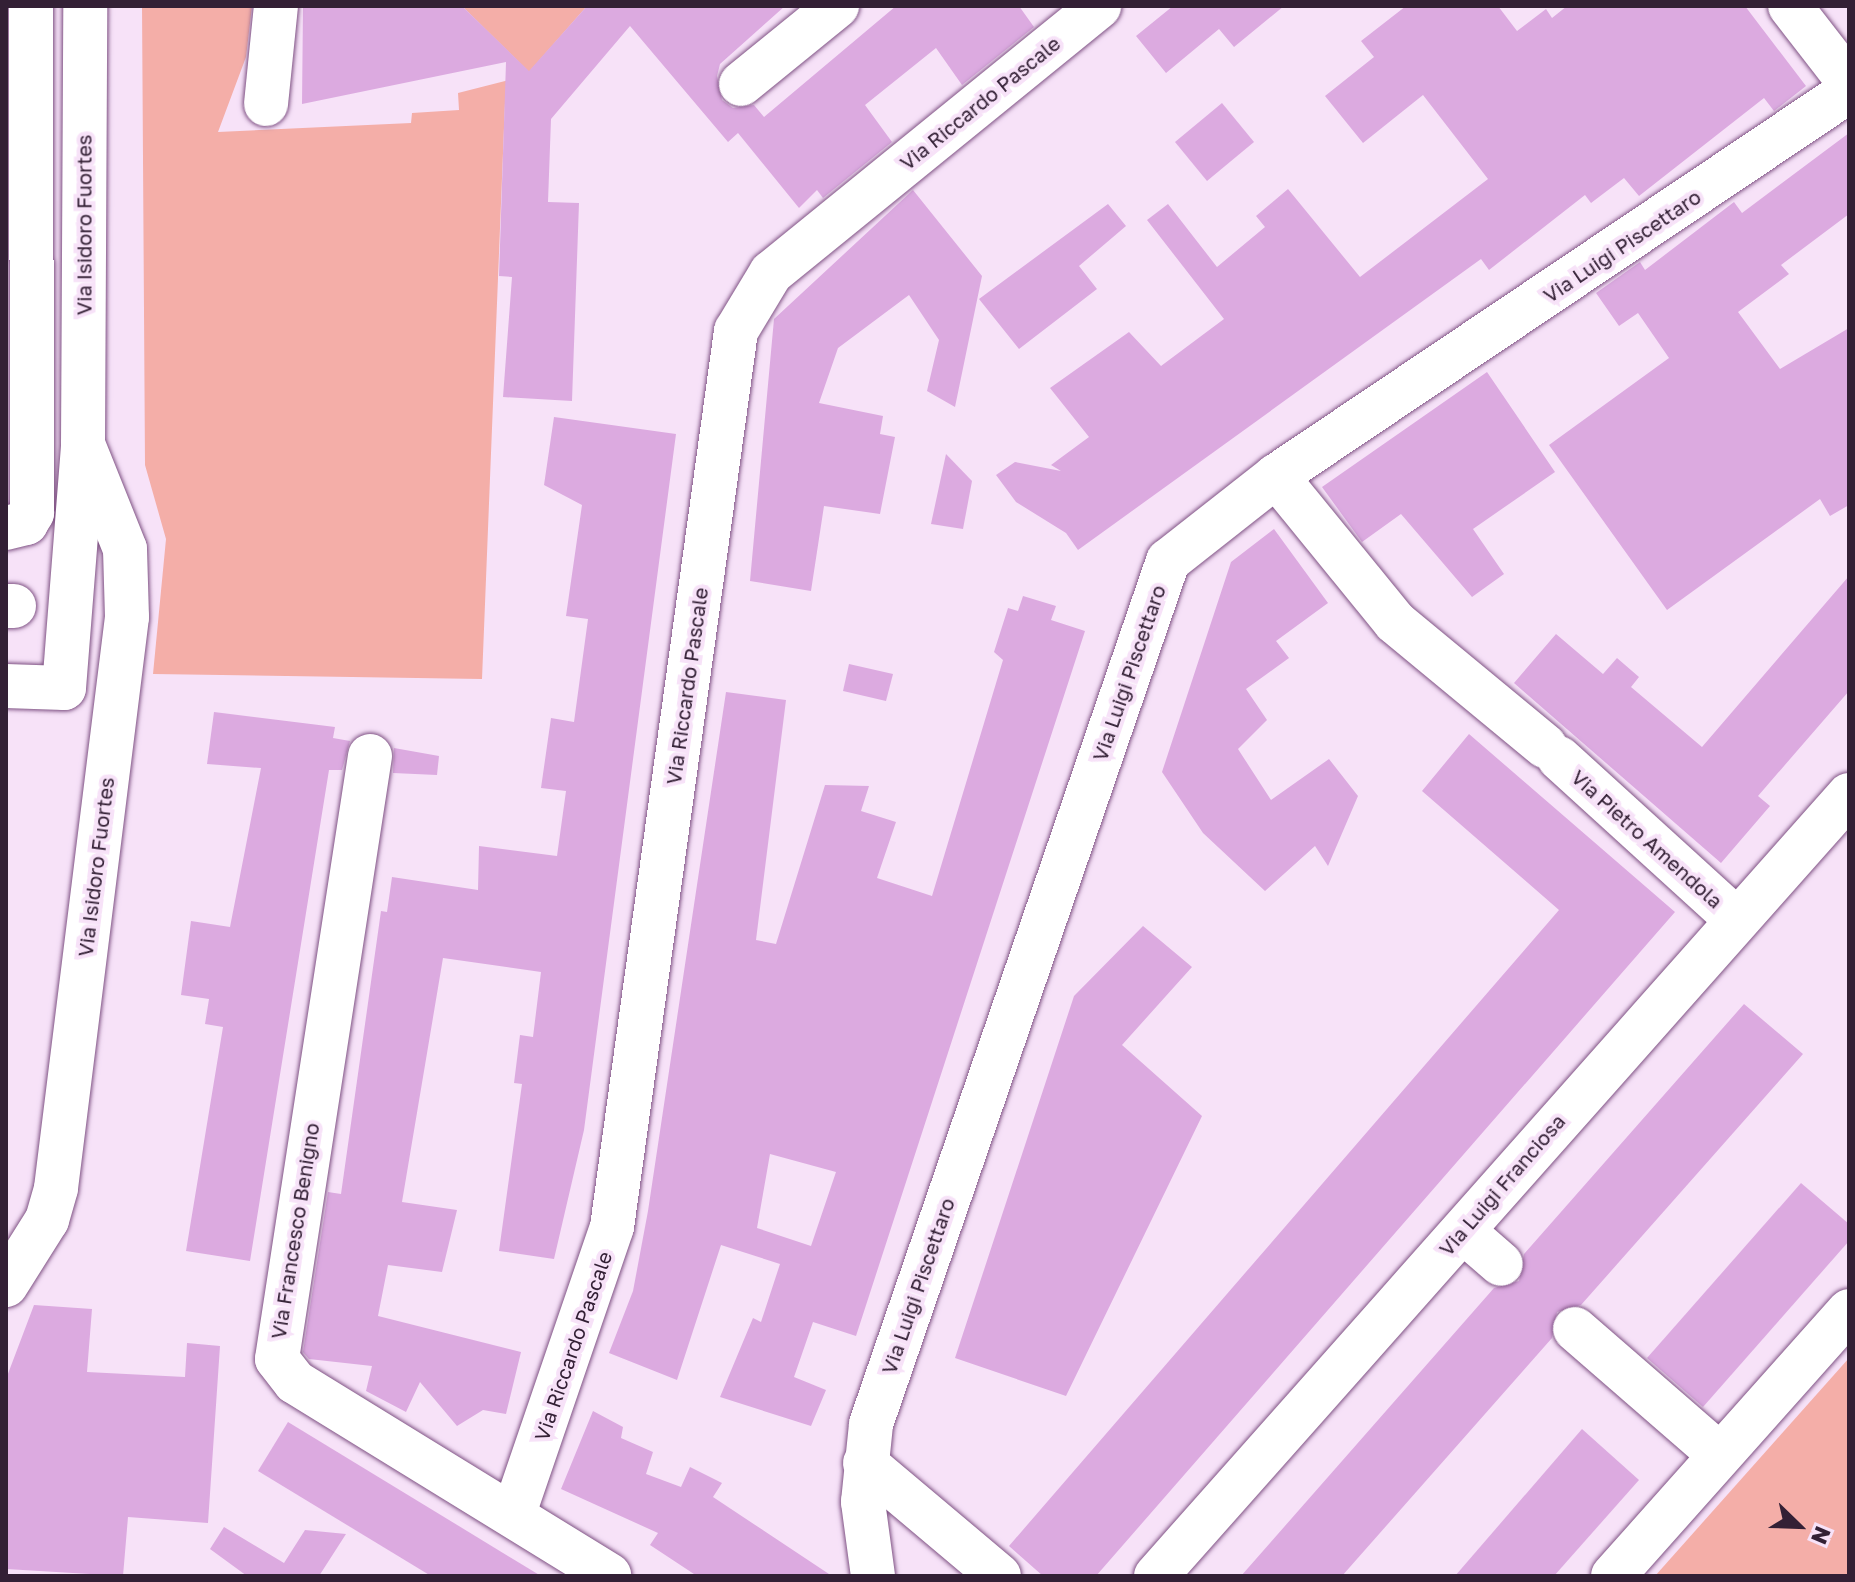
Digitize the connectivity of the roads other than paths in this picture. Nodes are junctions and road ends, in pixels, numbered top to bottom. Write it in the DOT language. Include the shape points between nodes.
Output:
graph roads {
  1 [pos="31,6"];
  2 [pos="85,6"];
  3 [pos="276,6"];
  4 [pos="837,6"];
  5 [pos="1099,6"];
  6 [pos="1790,6"];
  7 [pos="19,69"];
  8 [pos="1849,82"];
  9 [pos="741,84"];
  10 [pos="1849,91"];
  11 [pos="266,104"];
  12 [pos="18,163"];
  13 [pos="83,444"];
  14 [pos="1276,476"];
  15 [pos="6,528"];
  16 [pos="6,686"];
  17 [pos="370,756"];
  18 [pos="1849,795"];
  19 [pos="1736,919"];
  20 [pos="1463,1231"];
  21 [pos="1501,1264"];
  22 [pos="6,1285"];
  23 [pos="1849,1311"];
  24 [pos="1575,1329"];
  25 [pos="1720,1455"];
  26 [pos="865,1463"];
  27 [pos="514,1513"];
  28 [pos="609,1576"];
  29 [pos="873,1576"];
  30 [pos="969,1576"];
  31 [pos="990,1576"];
  32 [pos="999,1576"];
  33 [pos="1156,1576"];
  34 [pos="1613,1576"];
  1 -- 7 [label="street"];
  2 -- 13 [label="street, Via Isidoro Fuortes"];
  3 -- 11 [label="street"];
  4 -- 9 [label="street"];
  5 -- 27 [label="street, Via Riccardo Pascale" via="771,273 736,331 612,1227"];
  6 -- 8 [label="street"];
  7 -- 12 [label="street"];
  10 -- 14 [label="street, Via Luigi Piscettaro"];
  12 -- 15 [label="street" via="32,513 26,523"];
  13 -- 16 [label="street, Via Isidoro Fuortes" via="64,688"];
  13 -- 22 [label="street, Via Isidoro Fuortes" via="125,549 127,617 56,1188 47,1220"];
  14 -- 19 [label="street, Via Pietro Amendola" via="1395,622 1552,752"];
  14 -- 26 [label="street, Via Luigi Piscettaro" via="1187,541 1162,575 871,1424"];
  17 -- 27 [label="street, Via Francesco Benigno" via="277,1359 295,1382"];
  18 -- 19 [label="street, Via Luigi Franciosa"];
  19 -- 20 [label="street, Via Luigi Franciosa"];
  20 -- 21 [label="street"];
  20 -- 33 [label="street, Via Luigi Franciosa"];
  23 -- 25 [label="street"];
  24 -- 25 [label="street"];
  25 -- 34 [label="street"];
  26 -- 29 [label="street, Via Luigi Piscettaro"];
  26 -- 32 [label="street"];
  27 -- 28 [label="street, Via Francesco Benigno"];
  30 -- 31 [label="street"];
}
